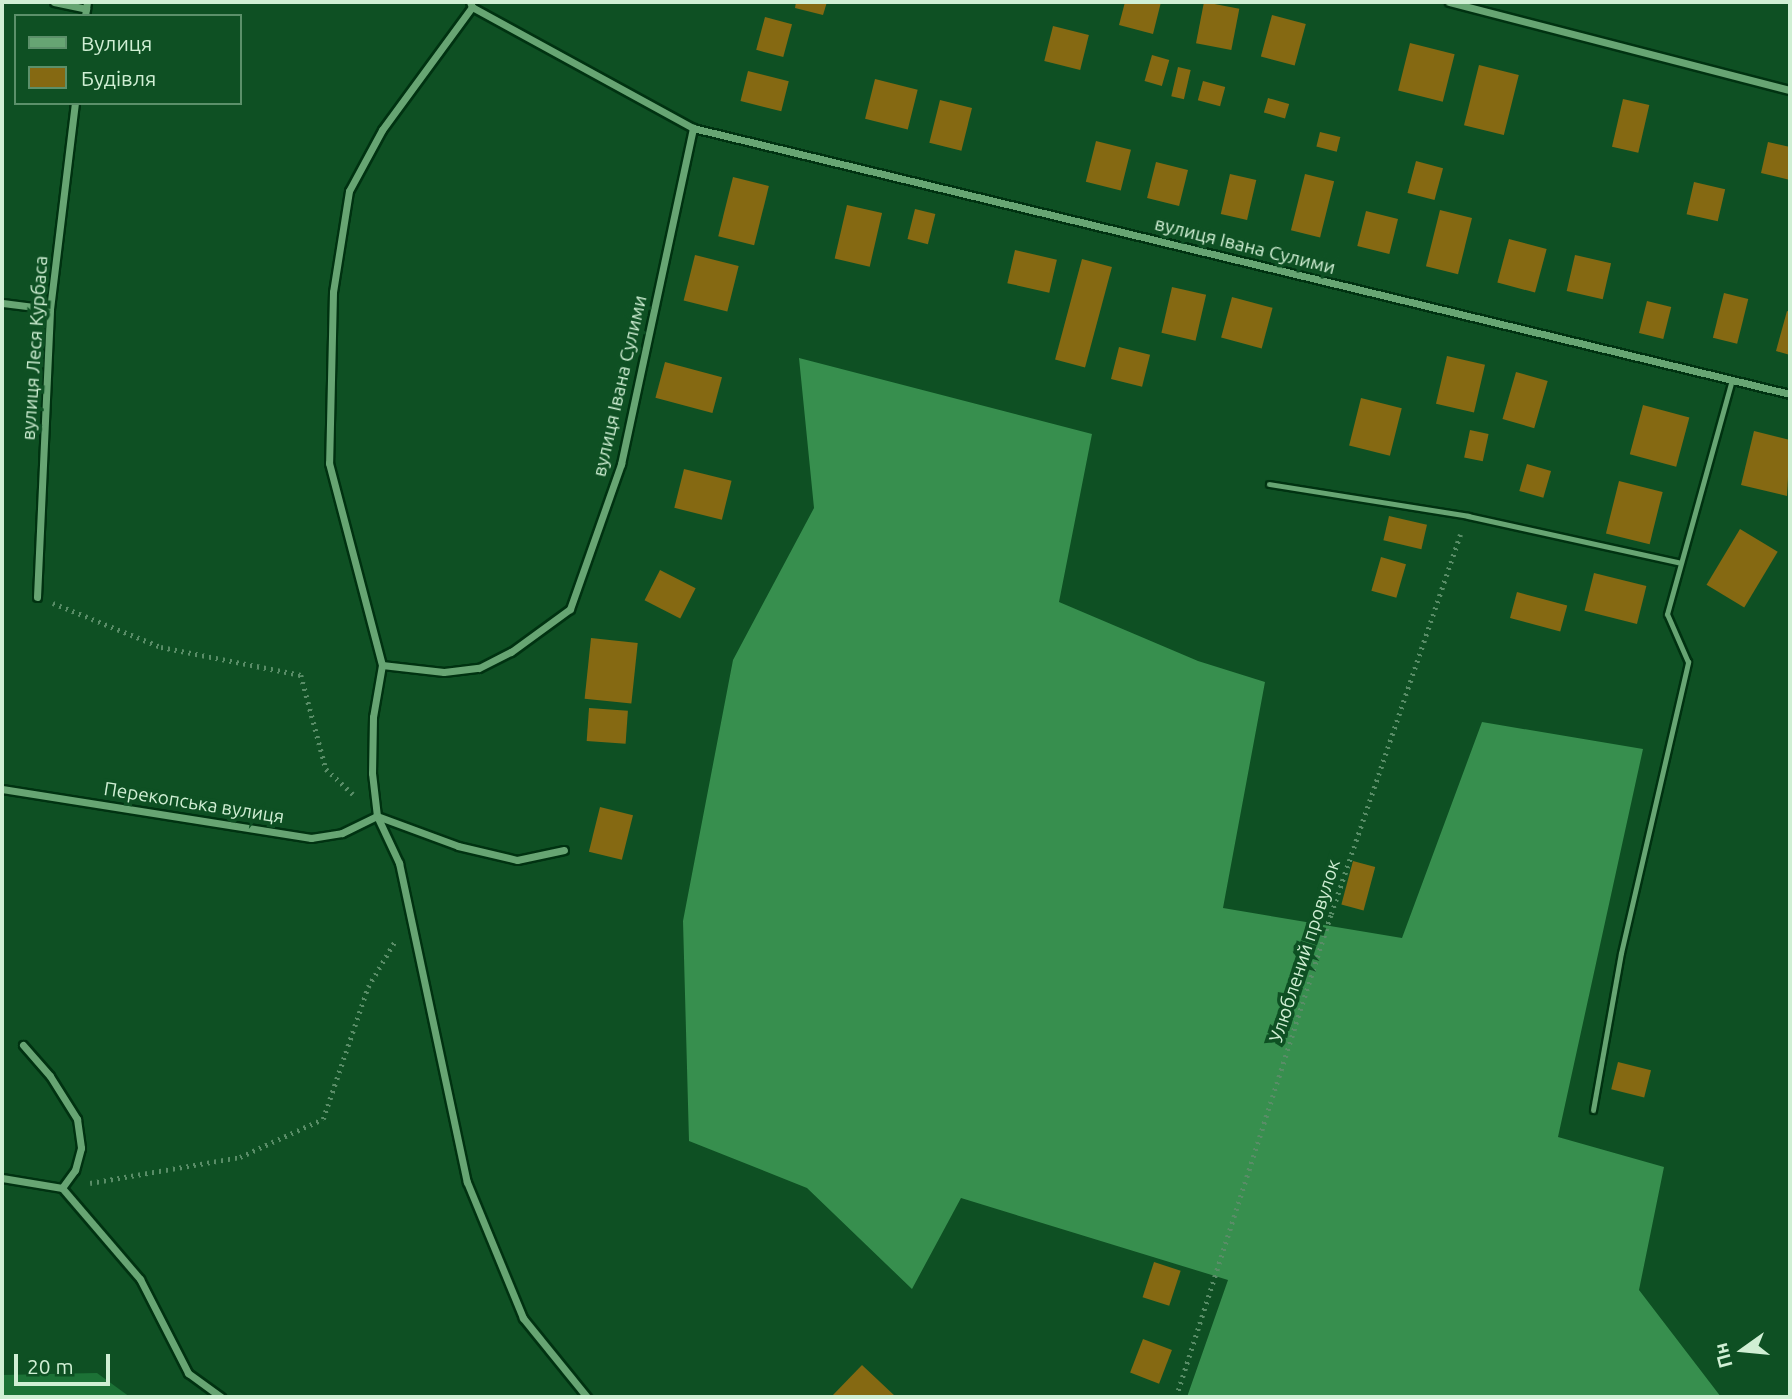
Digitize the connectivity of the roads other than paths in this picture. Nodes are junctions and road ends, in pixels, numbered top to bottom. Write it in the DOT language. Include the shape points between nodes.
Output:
graph roads {
  1 [pos="54,2"];
  2 [pos="1449,2"];
  3 [pos="471,4"];
  4 [pos="86,9"];
  5 [pos="1790,90"];
  6 [pos="75,105"];
  7 [pos="693,128"];
  8 [pos="2,303"];
  9 [pos="50,309"];
  10 [pos="1732,380"];
  11 [pos="1790,394"];
  12 [pos="1269,484"];
  13 [pos="1678,562"];
  14 [pos="37,597"];
  15 [pos="382,665"];
  16 [pos="2,789"];
  17 [pos="377,816"];
  18 [pos="564,850"];
  19 [pos="23,1045"];
  20 [pos="1593,1110"];
  21 [pos="2,1178"];
  22 [pos="62,1188"];
  23 [pos="221,1397"];
  24 [pos="587,1397"];
  1 -- 4 [label="street"];
  2 -- 5 [label="street"];
  3 -- 7 [label="street, вулиця Івана Сулими"];
  3 -- 15 [label="street" via="382,130 349,191 332,292 329,463"];
  6 -- 9 [label="street, вулиця Леся Курбаса"];
  7 -- 10 [label="street, вулиця Івана Сулими"];
  7 -- 15 [label="street, вулиця Івана Сулими" via="621,464 570,609 511,652 479,668 444,672"];
  8 -- 9 [label="street"];
  9 -- 14 [label="street, вулиця Леся Курбаса"];
  10 -- 11 [label="street, вулиця Івана Сулими"];
  10 -- 13 [label="lane"];
  12 -- 13 [label="lane" via="1468,516"];
  13 -- 20 [label="lane" via="1667,614 1688,662 1621,953"];
  15 -- 17 [label="street" via="373,717"];
  16 -- 17 [label="street, Перекопська вулиця" via="311,838 342,833"];
  17 -- 18 [label="street" via="445,842 517,860"];
  17 -- 24 [label="street" via="399,863 467,1182 523,1318"];
  19 -- 22 [label="street" via="50,1076 77,1119 81,1148 75,1170"];
  21 -- 22 [label="street"];
  22 -- 23 [label="street" via="141,1279 188,1373"];
}
